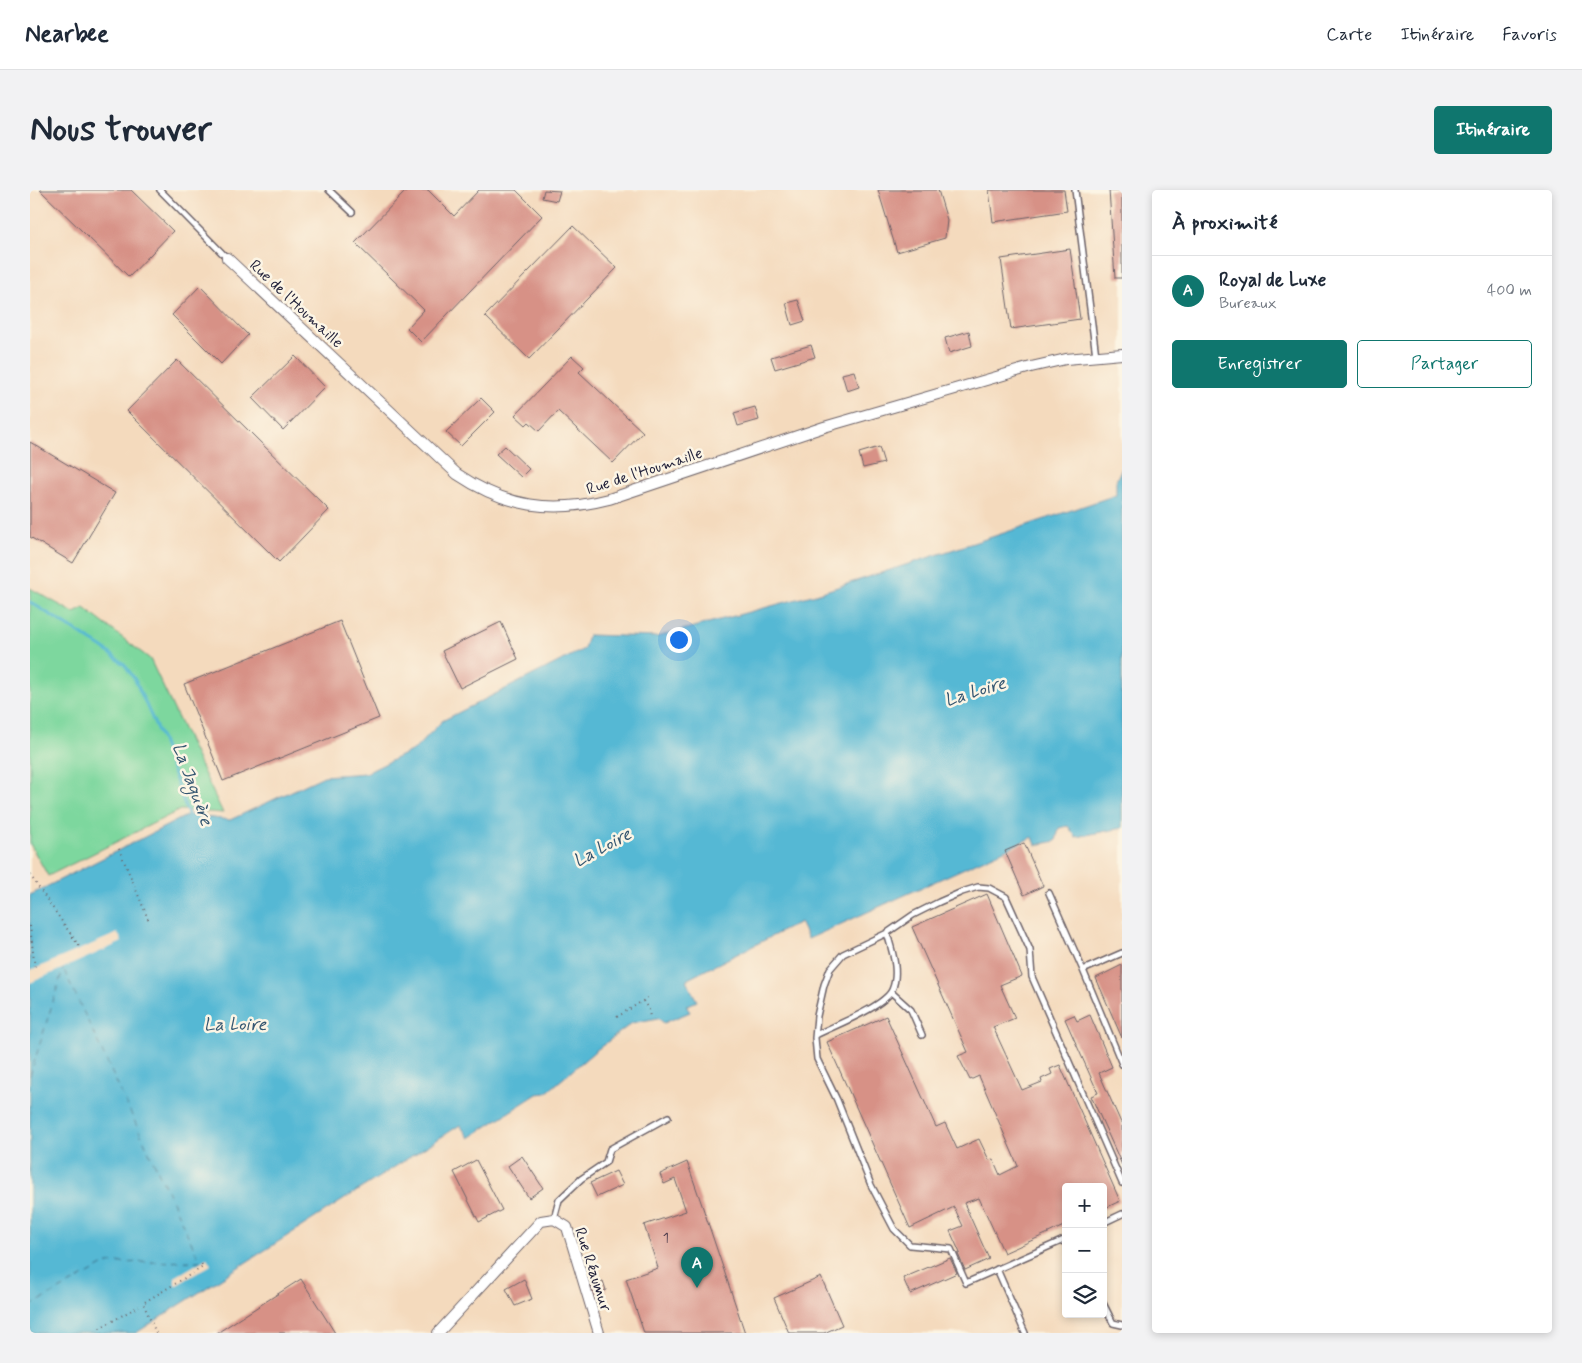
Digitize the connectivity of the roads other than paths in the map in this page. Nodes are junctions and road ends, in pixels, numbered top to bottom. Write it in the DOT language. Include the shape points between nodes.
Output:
graph roads {
  1 [pos="160,190"];
  2 [pos="329,190"];
  3 [pos="1075,190"];
  4 [pos="352,212"];
  5 [pos="227,258"];
  6 [pos="1122,354"];
  7 [pos="1096,356"];
  8 [pos="1048,893"];
  9 [pos="888,933"];
  10 [pos="1122,953"];
  11 [pos="1083,970"];
  12 [pos="892,992"];
  13 [pos="816,1035"];
  14 [pos="922,1035"];
  15 [pos="1122,1064"];
  16 [pos="668,1117"];
  17 [pos="1122,1183"];
  18 [pos="1122,1214"];
  19 [pos="554,1219"];
  20 [pos="1107,1221"];
  21 [pos="1062,1241"];
  22 [pos="998,1269"];
  23 [pos="1107,1310"];
  24 [pos="1122,1325"];
  25 [pos="438,1333"];
  26 [pos="599,1333"];
  27 [pos="1026,1333"];
  1 -- 5 [label="lane, Rue de l'Houmaille"];
  2 -- 4 [label="lane"];
  3 -- 7 [label="lane"];
  5 -- 7 [label="street, Rue de l'Houmaille" via="452,469 494,494 543,507 570,507 609,499 914,401 1039,365"];
  6 -- 7 [label="street, Rue de l'Houmaille"];
  8 -- 11 [label="lane"];
  9 -- 12 [label="lane" via="895,961"];
  9 -- 13 [label="lane" via="843,954 830,969 817,1016"];
  9 -- 17 [label="lane" via="914,915 962,892 978,887 989,888 1006,896 1030,950 1032,977"];
  10 -- 11 [label="lane"];
  11 -- 15 [label="lane"];
  12 -- 13 [label="lane" via="877,1005"];
  12 -- 14 [label="lane" via="911,1010"];
  13 -- 22 [label="lane" via="817,1059 871,1185 894,1229 910,1245 951,1250 966,1283"];
  16 -- 19 [label="lane" via="610,1150 606,1162 559,1200"];
  18 -- 20 [label="lane"];
  19 -- 25 [label="street" via="541,1221"];
  19 -- 26 [label="street, Rue Réaumur" via="567,1227"];
  21 -- 22 [label="lane"];
  22 -- 27 [label="lane"];
  23 -- 24 [label="lane" via="1114,1323"];
}
